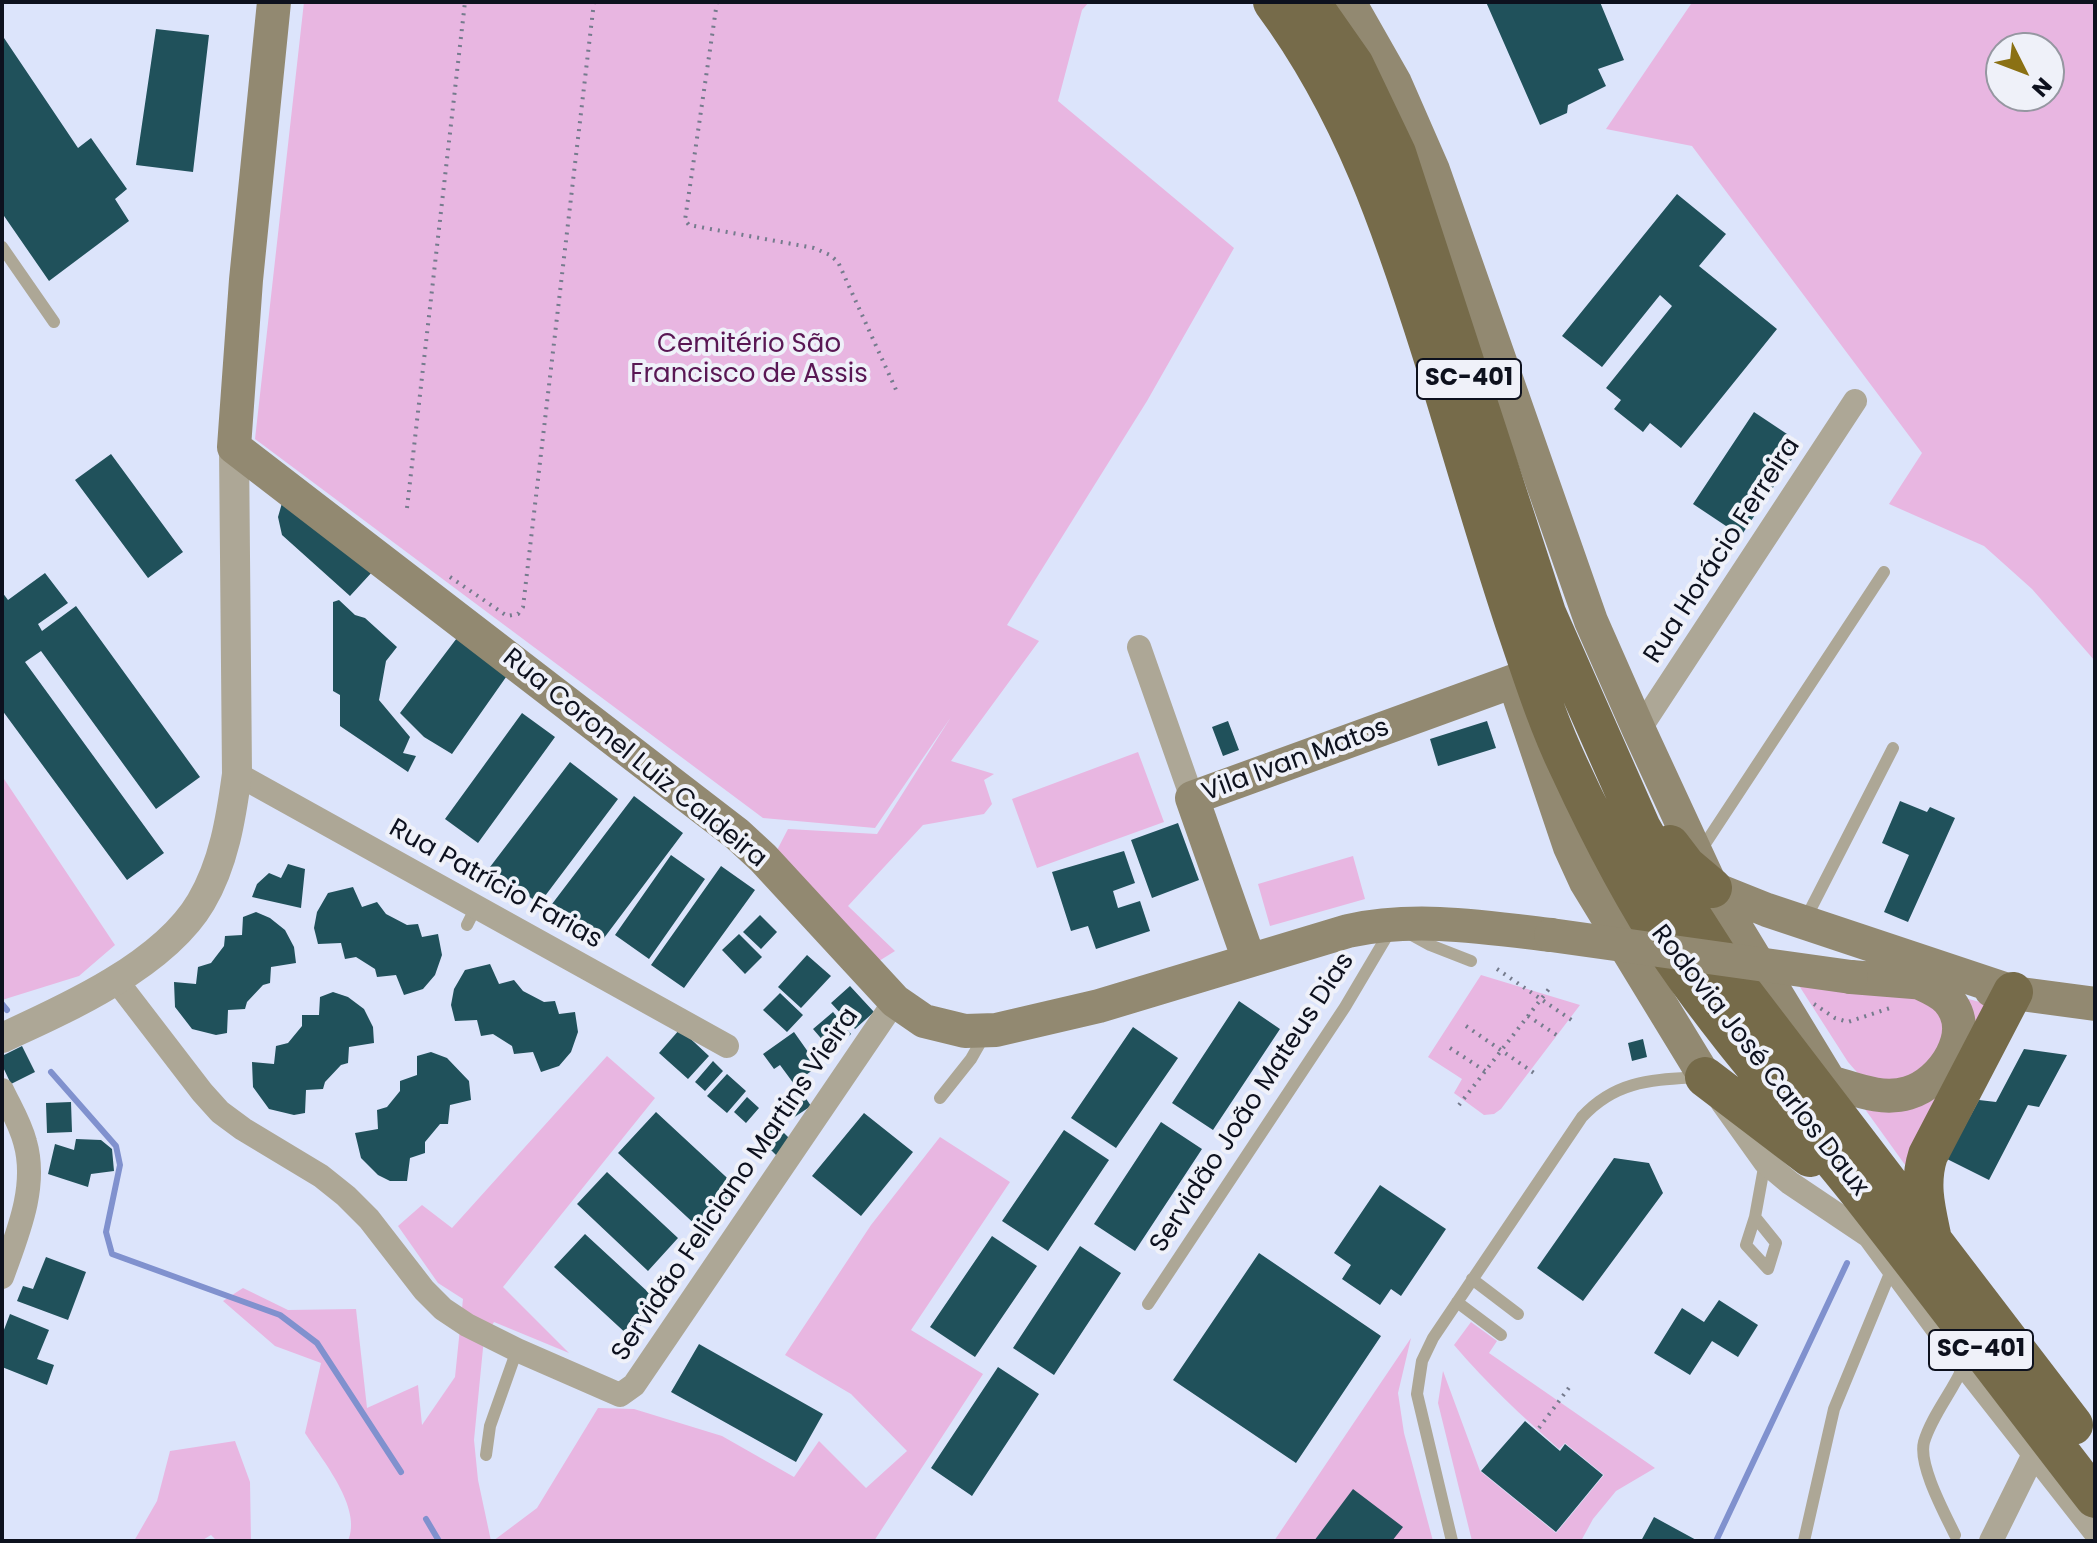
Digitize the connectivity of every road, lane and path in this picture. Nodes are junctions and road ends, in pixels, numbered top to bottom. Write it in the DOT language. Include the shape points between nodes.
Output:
graph roads {
  1 [pos="274,2"];
  2 [pos="465,2"];
  3 [pos="594,2"];
  4 [pos="716,2"];
  5 [pos="1273,2"];
  6 [pos="1310,2"];
  7 [pos="1349,2"];
  8 [pos="2,247"];
  9 [pos="54,322"];
  10 [pos="897,392"];
  11 [pos="1855,401"];
  12 [pos="234,447"];
  13 [pos="407,508"];
  14 [pos="1496,571"];
  15 [pos="1884,572"];
  16 [pos="448,575"];
  17 [pos="1139,647"];
  18 [pos="1514,681"];
  19 [pos="1639,730"];
  20 [pos="1893,748"];
  21 [pos="1612,764"];
  22 [pos="237,774"];
  23 [pos="1192,798"];
  24 [pos="1704,872"];
  25 [pos="1804,922"];
  26 [pos="1394,924"];
  27 [pos="1249,960"];
  28 [pos="1471,961"];
  29 [pos="1497,969"];
  30 [pos="116,980"];
  31 [pos="1916,981"];
  32 [pos="1552,985"];
  33 [pos="2013,992"];
  34 [pos="1540,999"];
  35 [pos="895,1001"];
  36 [pos="2095,1004"];
  37 [pos="1528,1016"];
  38 [pos="1573,1021"];
  39 [pos="1466,1026"];
  40 [pos="988,1030"];
  41 [pos="2,1038"];
  42 [pos="1561,1038"];
  43 [pos="727,1046"];
  44 [pos="1450,1048"];
  45 [pos="1501,1050"];
  46 [pos="1485,1071"];
  47 [pos="1534,1073"];
  48 [pos="1705,1077"];
  49 [pos="1830,1082"];
  50 [pos="2,1090"];
  51 [pos="940,1098"];
  52 [pos="1459,1105"];
  53 [pos="1845,1127"];
  54 [pos="1765,1162"];
  55 [pos="1866,1201"];
  56 [pos="1755,1217"];
  57 [pos="1933,1243"];
  58 [pos="1893,1266"];
  59 [pos="2,1277"];
  60 [pos="1472,1279"];
  61 [pos="1457,1302"];
  62 [pos="1148,1304"];
  63 [pos="1518,1314"];
  64 [pos="1501,1335"];
  65 [pos="517,1350"];
  66 [pos="2017,1350"];
  67 [pos="1964,1365"];
  68 [pos="1571,1385"];
  69 [pos="2095,1423"];
  70 [pos="1539,1428"];
  71 [pos="2034,1454"];
  72 [pos="2095,1454"];
  73 [pos="486,1455"];
  74 [pos="2095,1498"];
  75 [pos="2095,1532"];
  76 [pos="1955,1535"];
  77 [pos="1452,1541"];
  78 [pos="1804,1541"];
  79 [pos="1991,1541"];
  1 -- 12 [label="main road"];
  2 -- 13 [label="path"];
  3 -- 16 [label="path" via="523,607 507,616"];
  4 -- 10 [label="path" via="685,220 830,255 838,262"];
  5 -- 14 [label="highway, Rodovia José Carlos Daux / SC-401" via="1348,124 1383,204"];
  6 -- 21 [label="highway, Rodovia José Carlos Daux / SC-401" via="1354,65 1396,153 1546,613"];
  7 -- 19 [label="main road" via="1395,83 1433,170 1591,621"];
  8 -- 9 [label="lane"];
  11 -- 19 [label="street, Rua Horácio Ferreira"];
  12 -- 22 [label="street"];
  12 -- 35 [label="main road, Rua Coronel Luiz Caldeira" via="737,834"];
  14 -- 18 [label="highway"];
  14 -- 55 [label="highway, Rodovia José Carlos Daux / SC-401" via="1552,729 1646,914 1704,999"];
  15 -- 24 [label="lane"];
  17 -- 23 [label="street"];
  18 -- 23 [label="main road, Vila Ivan Matos"];
  18 -- 48 [label="main road" via="1586,882"];
  19 -- 24 [label="main road"];
  20 -- 25 [label="lane"];
  21 -- 24 [label="highway" via="1686,866"];
  21 -- 53 [label="highway, Rodovia José Carlos Daux / SC-401" via="1648,840 1730,976"];
  22 -- 30 [label="street" via="225,843 201,903 180,930"];
  22 -- 43 [label="street, Rua Patrício Farias" via="472,916"];
  23 -- 27 [label="main road, Vila Ivan Matos"];
  24 -- 25 [label="main road"];
  24 -- 49 [label="main road"];
  25 -- 33 [label="main road"];
  26 -- 27 [label="main road, Rua Coronel Luiz Caldeira" via="1348,931"];
  26 -- 28 [label="lane"];
  26 -- 31 [label="main road, Rua Coronel Luiz Caldeira, bridge" via="1479,926 1851,977"];
  26 -- 62 [label="lane, Servidão João Mateus Dias"];
  27 -- 40 [label="main road, Rua Coronel Luiz Caldeira" via="1099,1006"];
  29 -- 34 [label="path"];
  30 -- 41 [label="street"];
  30 -- 65 [label="street" via="220,1112 346,1196 443,1309"];
  31 -- 33 [label="main road, Rua Coronel Luiz Caldeira"];
  31 -- 49 [label="main road" via="1948,1000 1955,1011 1955,1049 1943,1069 1917,1089 1887,1096"];
  32 -- 34 [label="path"];
  33 -- 36 [label="main road"];
  33 -- 57 [label="highway" via="1926,1163 1922,1186"];
  34 -- 37 [label="path"];
  34 -- 38 [label="path"];
  35 -- 40 [label="main road, Rua Coronel Luiz Caldeira" via="924,1021 965,1031"];
  35 -- 65 [label="street, Servidão Feliciano Martins Vieira" via="634,1385 620,1395"];
  37 -- 42 [label="path"];
  37 -- 45 [label="path"];
  39 -- 45 [label="path"];
  40 -- 51 [label="lane"];
  44 -- 46 [label="path"];
  45 -- 46 [label="path"];
  45 -- 47 [label="path"];
  46 -- 52 [label="path"];
  48 -- 54 [label="street"];
  48 -- 55 [label="highway"];
  48 -- 60 [label="lane" via="1617,1089 1595,1103"];
  49 -- 53 [label="highway"];
  50 -- 59 [label="street" via="26,1145 29,1170 26,1200"];
  53 -- 57 [label="highway, Rodovia José Carlos Daux / SC-401"];
  54 -- 56 [label="lane"];
  54 -- 58 [label="street" via="1869,1236"];
  55 -- 74 [label="highway, Rodovia José Carlos Daux / SC-401"];
  57 -- 66 [label="highway, Rodovia José Carlos Daux / SC-401"];
  58 -- 67 [label="street"];
  58 -- 78 [label="lane" via="1834,1409"];
  60 -- 61 [label="lane"];
  60 -- 63 [label="lane"];
  61 -- 64 [label="lane"];
  61 -- 77 [label="lane" via="1422,1361 1417,1394"];
  65 -- 73 [label="lane" via="490,1426"];
  66 -- 69 [label="street"];
  66 -- 72 [label="highway, Rodovia José Carlos Daux / SC-401"];
  67 -- 71 [label="street"];
  67 -- 76 [label="lane" via="1923,1445 1930,1477"];
  68 -- 70 [label="path"];
  71 -- 75 [label="street"];
  71 -- 79 [label="street"];
}
